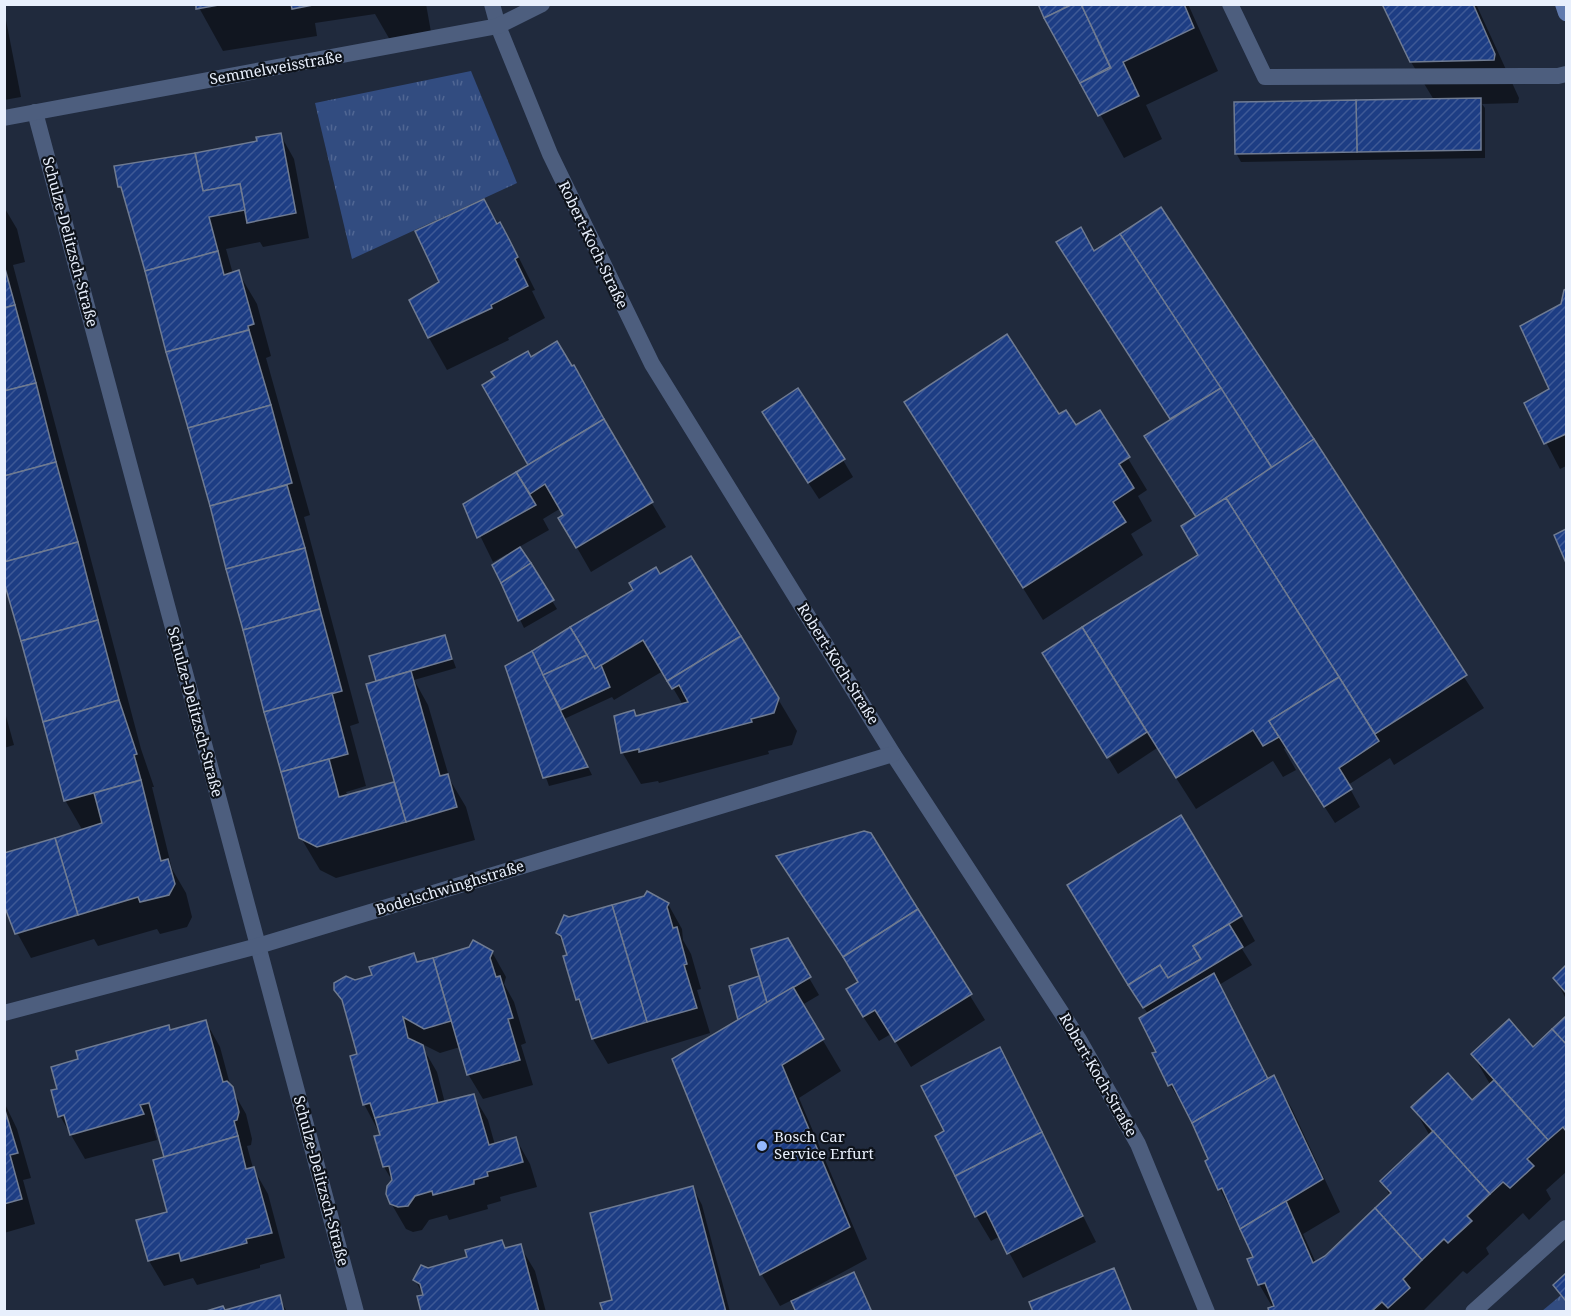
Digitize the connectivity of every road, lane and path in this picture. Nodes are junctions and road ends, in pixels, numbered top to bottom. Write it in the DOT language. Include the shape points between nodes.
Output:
graph roads {
  1 [pos="492,4"];
  2 [pos="542,4"];
  3 [pos="1230,4"];
  4 [pos="1563,4"];
  5 [pos="1566,14"];
  6 [pos="498,26"];
  7 [pos="1566,74"];
  8 [pos="35,112"];
  9 [pos="4,118"];
  10 [pos="893,754"];
  11 [pos="258,946"];
  12 [pos="4,1013"];
  13 [pos="1566,1228"];
  14 [pos="356,1311"];
  15 [pos="1207,1311"];
  16 [pos="1473,1311"];
  1 -- 6 [label="street, Robert-Koch-Straße"];
  2 -- 6 [label="street, Semmelweisstraße"];
  3 -- 7 [label="street" via="1265,77"];
  4 -- 5 [label="main road"];
  6 -- 8 [label="street, Semmelweisstraße"];
  6 -- 10 [label="street, Robert-Koch-Straße" via="550,154 652,364"];
  8 -- 9 [label="street, Semmelweisstraße"];
  8 -- 11 [label="street, Schulze-Delitzsch-Straße"];
  10 -- 11 [label="street, Bodelschwinghstraße"];
  10 -- 15 [label="street, Robert-Koch-Straße" via="1078,1038 1133,1134"];
  11 -- 12 [label="street, Bodelschwinghstraße"];
  11 -- 14 [label="street, Schulze-Delitzsch-Straße"];
  13 -- 16 [label="street"];
}
